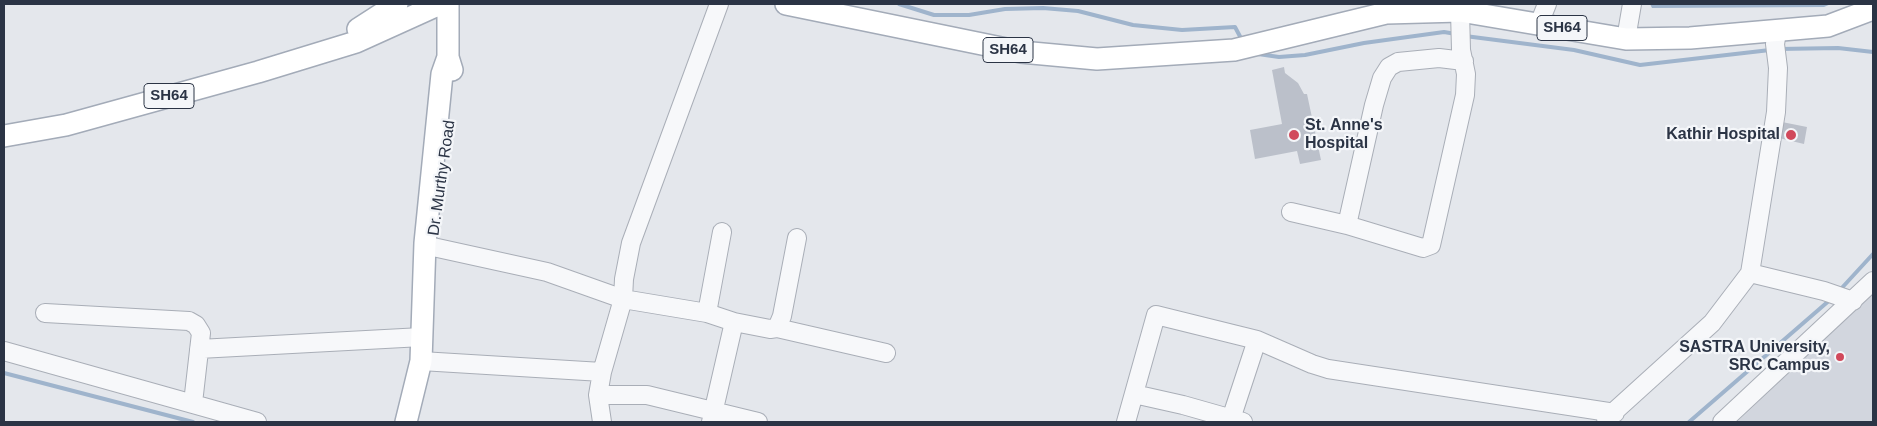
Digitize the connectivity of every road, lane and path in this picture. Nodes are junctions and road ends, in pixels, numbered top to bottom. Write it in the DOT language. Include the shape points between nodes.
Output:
graph roads {
  1 [pos="397,4"];
  2 [pos="440,4"];
  3 [pos="448,4"];
  4 [pos="720,4"];
  5 [pos="786,4"];
  6 [pos="1547,4"];
  7 [pos="1632,4"];
  8 [pos="1873,9"];
  9 [pos="1460,21"];
  10 [pos="1539,24"];
  11 [pos="1776,38"];
  12 [pos="1626,39"];
  13 [pos="332,49"];
  14 [pos="1463,56"];
  15 [pos="448,57"];
  16 [pos="4,136"];
  17 [pos="1291,212"];
  18 [pos="1347,225"];
  19 [pos="722,232"];
  20 [pos="797,238"];
  21 [pos="433,247"];
  22 [pos="1750,272"];
  23 [pos="1873,281"];
  24 [pos="423,300"];
  25 [pos="623,300"];
  26 [pos="1849,300"];
  27 [pos="45,313"];
  28 [pos="707,313"];
  29 [pos="734,322"];
  30 [pos="777,328"];
  31 [pos="422,337"];
  32 [pos="1257,340"];
  33 [pos="199,349"];
  34 [pos="4,351"];
  35 [pos="886,353"];
  36 [pos="421,361"];
  37 [pos="602,372"];
  38 [pos="1134,394"];
  39 [pos="598,395"];
  40 [pos="193,403"];
  41 [pos="712,417"];
  42 [pos="1609,418"];
  43 [pos="1235,421"];
  44 [pos="257,422"];
  45 [pos="406,422"];
  46 [pos="602,422"];
  47 [pos="758,422"];
  48 [pos="1126,422"];
  49 [pos="1722,422"];
  1 -- 13 [label="main road, SH64" via="352,32"];
  2 -- 13 [label="main road, SH64" via="356,42"];
  3 -- 15 [label="main road, Dr. Murthy Road"];
  4 -- 25 [label="street" via="631,243"];
  5 -- 9 [label="main road, SH64" via="1030,53 1097,59 1243,48 1386,13"];
  6 -- 10 [label="street"];
  7 -- 12 [label="street"];
  8 -- 11 [label="main road, SH64" via="1828,26"];
  9 -- 10 [label="main road, SH64"];
  9 -- 14 [label="street"];
  10 -- 12 [label="main road, SH64"];
  11 -- 12 [label="main road, SH64"];
  11 -- 22 [label="street" via="1776,112"];
  13 -- 16 [label="main road, SH64" via="66,125"];
  14 -- 18 [label="street" via="1398,62 1389,67 1374,105"];
  14 -- 18 [label="street" via="1465,96 1431,245 1423,248"];
  15 -- 21 [label="main road, Dr. Murthy Road" via="455,78"];
  15 -- 24 [label="main road, Dr. Murthy Road" via="442,74 425,243"];
  17 -- 18 [label="street"];
  19 -- 28 [label="street"];
  20 -- 30 [label="street"];
  21 -- 24 [label="main road, Dr. Murthy Road"];
  21 -- 25 [label="street" via="547,272"];
  22 -- 26 [label="street"];
  22 -- 42 [label="street" via="1712,323"];
  23 -- 26 [label="street"];
  24 -- 31 [label="main road, Dr. Murthy Road"];
  25 -- 28 [label="street"];
  25 -- 37 [label="street"];
  26 -- 49 [label="street"];
  27 -- 33 [label="street" via="189,321 201,332"];
  28 -- 29 [label="street"];
  29 -- 30 [label="street"];
  29 -- 41 [label="street"];
  30 -- 35 [label="street"];
  31 -- 33 [label="street"];
  31 -- 36 [label="main road, Dr. Murthy Road"];
  32 -- 38 [label="street" via="1156,315"];
  32 -- 42 [label="street" via="1328,369"];
  32 -- 43 [label="street"];
  33 -- 40 [label="street"];
  34 -- 40 [label="street"];
  36 -- 37 [label="street"];
  36 -- 45 [label="main road, Dr. Murthy Road"];
  37 -- 39 [label="street"];
  38 -- 43 [label="street"];
  38 -- 48 [label="street"];
  39 -- 41 [label="street" via="647,395"];
  39 -- 46 [label="street"];
  40 -- 44 [label="street"];
  41 -- 47 [label="street"];
}
